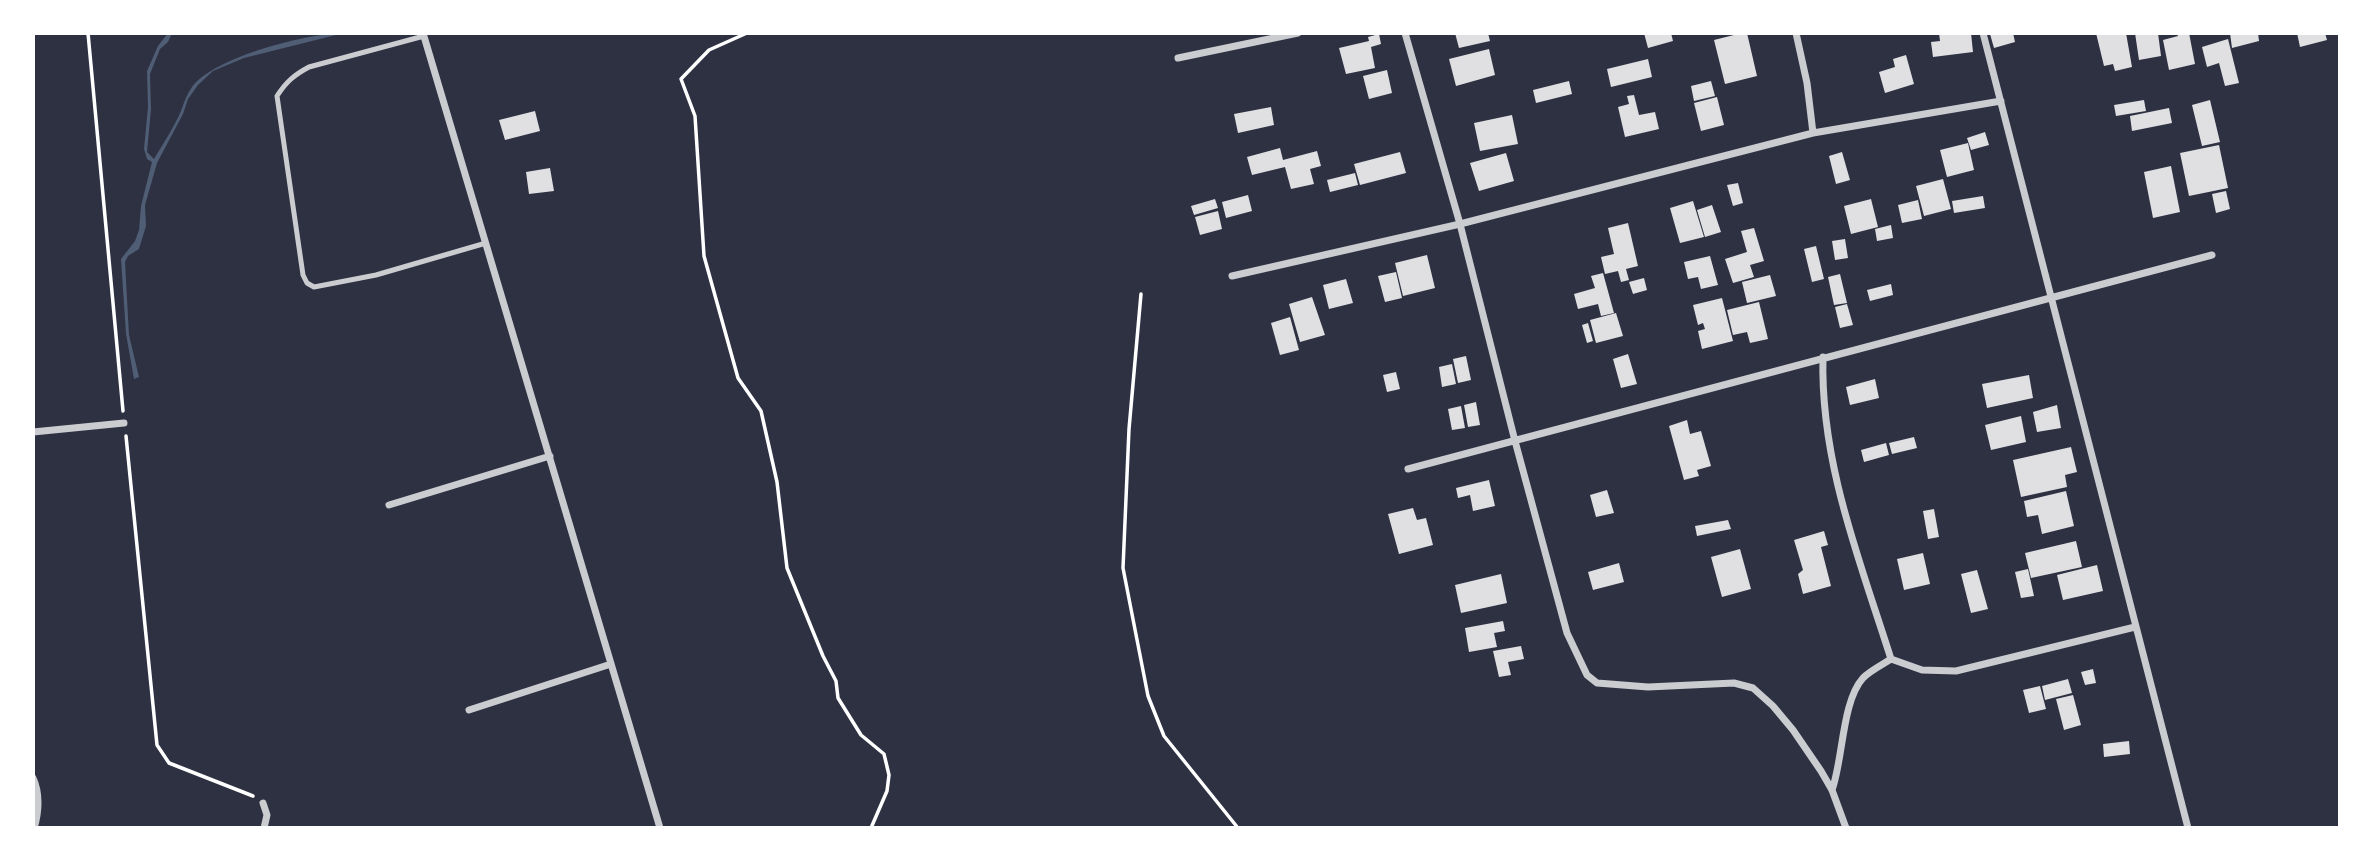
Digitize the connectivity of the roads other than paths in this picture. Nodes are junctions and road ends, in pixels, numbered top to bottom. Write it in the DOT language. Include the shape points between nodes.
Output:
graph roads {
  1 [pos="1298,33"];
  2 [pos="1405,33"];
  3 [pos="1796,33"];
  4 [pos="1983,33"];
  5 [pos="424,35"];
  6 [pos="1178,58"];
  7 [pos="2001,102"];
  8 [pos="1813,133"];
  9 [pos="1460,225"];
  10 [pos="486,243"];
  11 [pos="2212,255"];
  12 [pos="1232,276"];
  13 [pos="2051,297"];
  14 [pos="1822,357"];
  15 [pos="124,423"];
  16 [pos="33,432"];
  17 [pos="1515,441"];
  18 [pos="550,456"];
  19 [pos="1408,468"];
  20 [pos="388,505"];
  21 [pos="2135,627"];
  22 [pos="1891,659"];
  23 [pos="611,664"];
  24 [pos="469,710"];
  25 [pos="33,778"];
  26 [pos="1832,790"];
  27 [pos="263,803"];
  28 [pos="34,828"];
  29 [pos="264,828"];
  30 [pos="660,828"];
  31 [pos="1846,828"];
  32 [pos="2188,828"];
  1 -- 6 [label="street"];
  2 -- 9 [label="street"];
  3 -- 8 [label="street"];
  4 -- 7 [label="street"];
  5 -- 10 [label="street"];
  5 -- 10 [label="lane" via="309,67 295,74 277,96 303,275 314,287 376,275"];
  7 -- 8 [label="street"];
  7 -- 13 [label="street"];
  8 -- 9 [label="street"];
  9 -- 12 [label="street"];
  9 -- 17 [label="street"];
  10 -- 18 [label="street"];
  11 -- 13 [label="street"];
  13 -- 14 [label="street"];
  13 -- 21 [label="street"];
  14 -- 17 [label="street"];
  14 -- 22 [label="street" via="1825,429 1835,477"];
  15 -- 16 [label="street"];
  17 -- 19 [label="street"];
  17 -- 26 [label="street" via="1567,633 1587,675 1597,683 1647,687 1734,683 1753,688 1793,730"];
  18 -- 20 [label="street"];
  18 -- 23 [label="street"];
  21 -- 22 [label="street" via="1956,671 1922,670"];
  21 -- 32 [label="street"];
  22 -- 26 [label="street" via="1860,681 1849,709"];
  23 -- 24 [label="street"];
  23 -- 30 [label="street"];
  25 -- 28 [label="street" via="38,808"];
  26 -- 31 [label="street"];
  27 -- 29 [label="street" via="267,815"];
}
